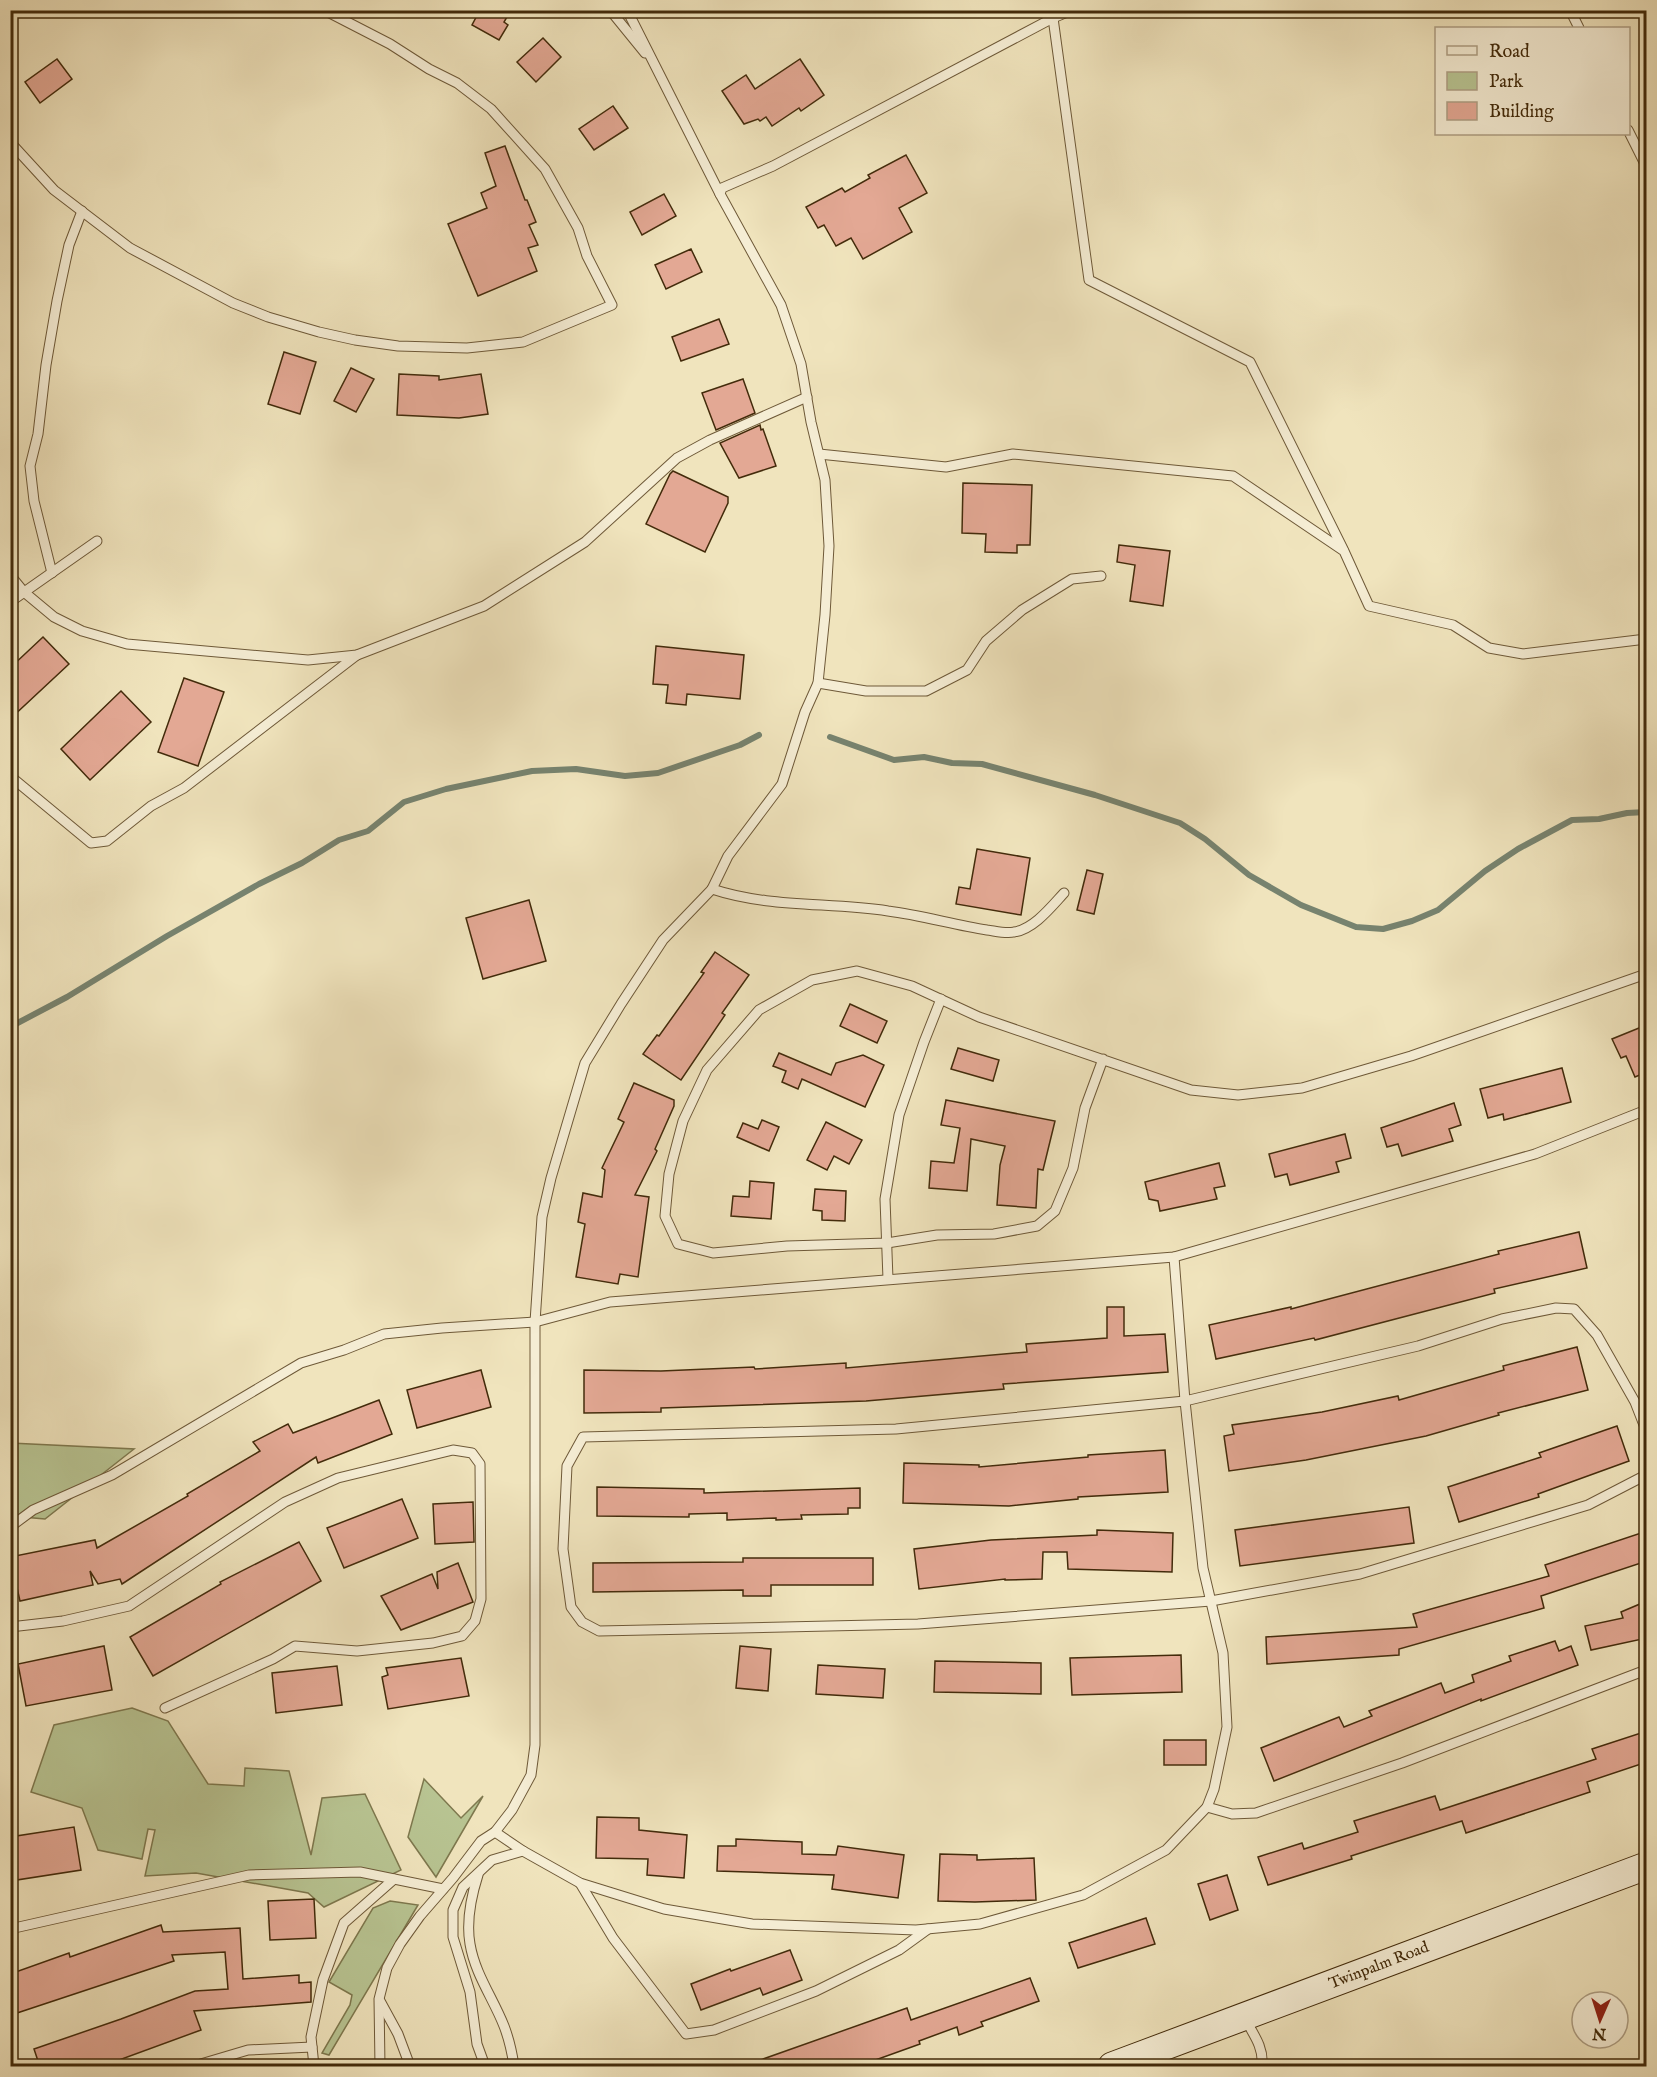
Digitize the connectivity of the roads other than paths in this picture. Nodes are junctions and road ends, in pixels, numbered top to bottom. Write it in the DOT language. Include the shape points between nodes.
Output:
graph roads {
  1 [pos="324,10"];
  2 [pos="610,10"];
  3 [pos="627,10"];
  4 [pos="1072,10"];
  5 [pos="1570,10"];
  6 [pos="1053,18"];
  7 [pos="1578,27"];
  8 [pos="652,62"];
  9 [pos="1630,132"];
  10 [pos="10,142"];
  11 [pos="1647,166"];
  12 [pos="720,194"];
  13 [pos="82,211"];
  14 [pos="807,397"];
  15 [pos="819,454"];
  16 [pos="97,541"];
  17 [pos="1344,551"];
  18 [pos="52,573"];
  19 [pos="10,575"];
  20 [pos="1101,576"];
  21 [pos="24,592"];
  22 [pos="10,602"];
  23 [pos="1647,639"];
  24 [pos="357,655"];
  25 [pos="818,683"];
  26 [pos="10,776"];
  27 [pos="712,889"];
  28 [pos="1064,893"];
  29 [pos="1647,975"];
  30 [pos="941,999"];
  31 [pos="1102,1059"];
  32 [pos="1647,1110"];
  33 [pos="887,1243"];
  34 [pos="1174,1257"];
  35 [pos="888,1279"];
  36 [pos="535,1322"];
  37 [pos="1185,1401"];
  38 [pos="1647,1430"];
  39 [pos="1647,1475"];
  40 [pos="10,1527"];
  41 [pos="1211,1601"];
  42 [pos="10,1627"];
  43 [pos="1647,1670"];
  44 [pos="165,1708"];
  45 [pos="1207,1807"];
  46 [pos="495,1832"];
  47 [pos="523,1851"];
  48 [pos="1647,1866"];
  49 [pos="478,1873"];
  50 [pos="394,1879"];
  51 [pos="580,1883"];
  52 [pos="443,1889"];
  53 [pos="10,1929"];
  54 [pos="928,1929"];
  55 [pos="379,1999"];
  56 [pos="1244,2017"];
  57 [pos="312,2048"];
  58 [pos="194,2067"];
  59 [pos="314,2067"];
  60 [pos="380,2067"];
  61 [pos="410,2067"];
  62 [pos="485,2067"];
  63 [pos="514,2067"];
  64 [pos="1112,2067"];
  65 [pos="1262,2067"];
  1 -- 13 [label="lane" via="457,83 490,109 545,169 578,228 587,256 612,305 523,342 467,348 355,340 268,317 233,303 130,248"];
  2 -- 8 [label="lane"];
  3 -- 8 [label="lane"];
  4 -- 6 [label="lane"];
  5 -- 7 [label="lane"];
  6 -- 12 [label="lane" via="773,166 722,188"];
  6 -- 17 [label="lane" via="1089,280 1250,362"];
  8 -- 12 [label="lane"];
  9 -- 11 [label="lane"];
  10 -- 13 [label="lane" via="54,190"];
  12 -- 14 [label="lane" via="781,305 801,364"];
  13 -- 18 [label="lane" via="69,245 57,301 30,466 36,512"];
  14 -- 15 [label="lane"];
  14 -- 24 [label="lane" via="677,459 585,542 484,606"];
  15 -- 17 [label="lane" via="946,467 1013,454 1233,476"];
  15 -- 25 [label="lane" via="825,480 829,546"];
  16 -- 18 [label="lane"];
  17 -- 23 [label="lane" via="1369,606 1453,625 1489,648 1523,654"];
  18 -- 21 [label="lane"];
  19 -- 21 [label="lane"];
  20 -- 25 [label="lane" via="1072,579 1022,610 986,641 967,670 926,692 866,691"];
  21 -- 22 [label="lane"];
  21 -- 24 [label="lane" via="54,617 82,631 127,644 308,660"];
  24 -- 26 [label="lane" via="184,788 151,806 107,841 91,843"];
  25 -- 27 [label="lane" via="782,784 728,856"];
  27 -- 28 [label="lane" via="757,901 889,911 1014,933 1042,916"];
  27 -- 36 [label="lane" via="663,940 585,1063 542,1217"];
  29 -- 31 [label="lane" via="1411,1056 1302,1088 1238,1095 1191,1090"];
  30 -- 31 [label="lane" via="979,1017"];
  30 -- 33 [label="lane" via="899,1115 885,1199"];
  30 -- 33 [label="lane" via="912,986 857,971 812,980 759,1010 707,1070 682,1121 669,1174 665,1216 678,1244 713,1253"];
  31 -- 33 [label="lane" via="1085,1108 1072,1168 1055,1211 1037,1226 994,1234 937,1235"];
  32 -- 34 [label="lane" via="1535,1154"];
  33 -- 35 [label="lane"];
  34 -- 35 [label="lane"];
  34 -- 37 [label="lane"];
  35 -- 36 [label="lane" via="610,1302"];
  36 -- 40 [label="lane" via="384,1334 301,1363 112,1476 33,1510"];
  36 -- 46 [label="lane" via="535,1745 531,1775"];
  37 -- 38 [label="lane" via="1418,1347 1502,1319 1556,1308 1574,1309 1597,1335"];
  37 -- 41 [label="lane" via="1203,1568"];
  37 -- 41 [label="lane" via="896,1429 583,1437 567,1466 563,1549 572,1607 582,1622 598,1631 918,1624"];
  39 -- 41 [label="lane" via="1588,1505 1360,1574"];
  41 -- 45 [label="lane" via="1223,1653 1227,1727"];
  42 -- 44 [label="lane" via="63,1621 129,1606 285,1502 338,1478 453,1450 472,1453 480,1464 481,1599 475,1621 462,1636 357,1651 295,1646"];
  43 -- 45 [label="lane" via="1402,1763 1256,1813 1232,1814"];
  45 -- 54 [label="lane" via="1166,1850 1083,1895 980,1924"];
  46 -- 47 [label="lane"];
  46 -- 52 [label="lane" via="481,1841"];
  47 -- 49 [label="lane" via="492,1860"];
  47 -- 51 [label="lane"];
  48 -- 56 [label="main road, Twinpalm Road"];
  49 -- 62 [label="lane" via="463,1887 453,1910 453,1937 470,1992 477,2044"];
  49 -- 63 [label="lane" via="470,1901 470,1943 477,1968 504,2025"];
  50 -- 52 [label="lane"];
  50 -- 53 [label="lane" via="360,1872 249,1875"];
  50 -- 57 [label="lane" via="344,1923 323,1980"];
  51 -- 54 [label="lane" via="664,1909 752,1924"];
  51 -- 54 [label="lane" via="613,1938 686,2034 714,2030 816,1991 899,1950"];
  52 -- 55 [label="lane" via="400,1944 387,1968"];
  55 -- 60 [label="lane"];
  55 -- 61 [label="lane"];
  56 -- 64 [label="main road, Twinpalm Road"];
  56 -- 65 [label="lane" via="1259,2044"];
  57 -- 58 [label="lane" via="248,2050"];
  57 -- 59 [label="lane"];
}
